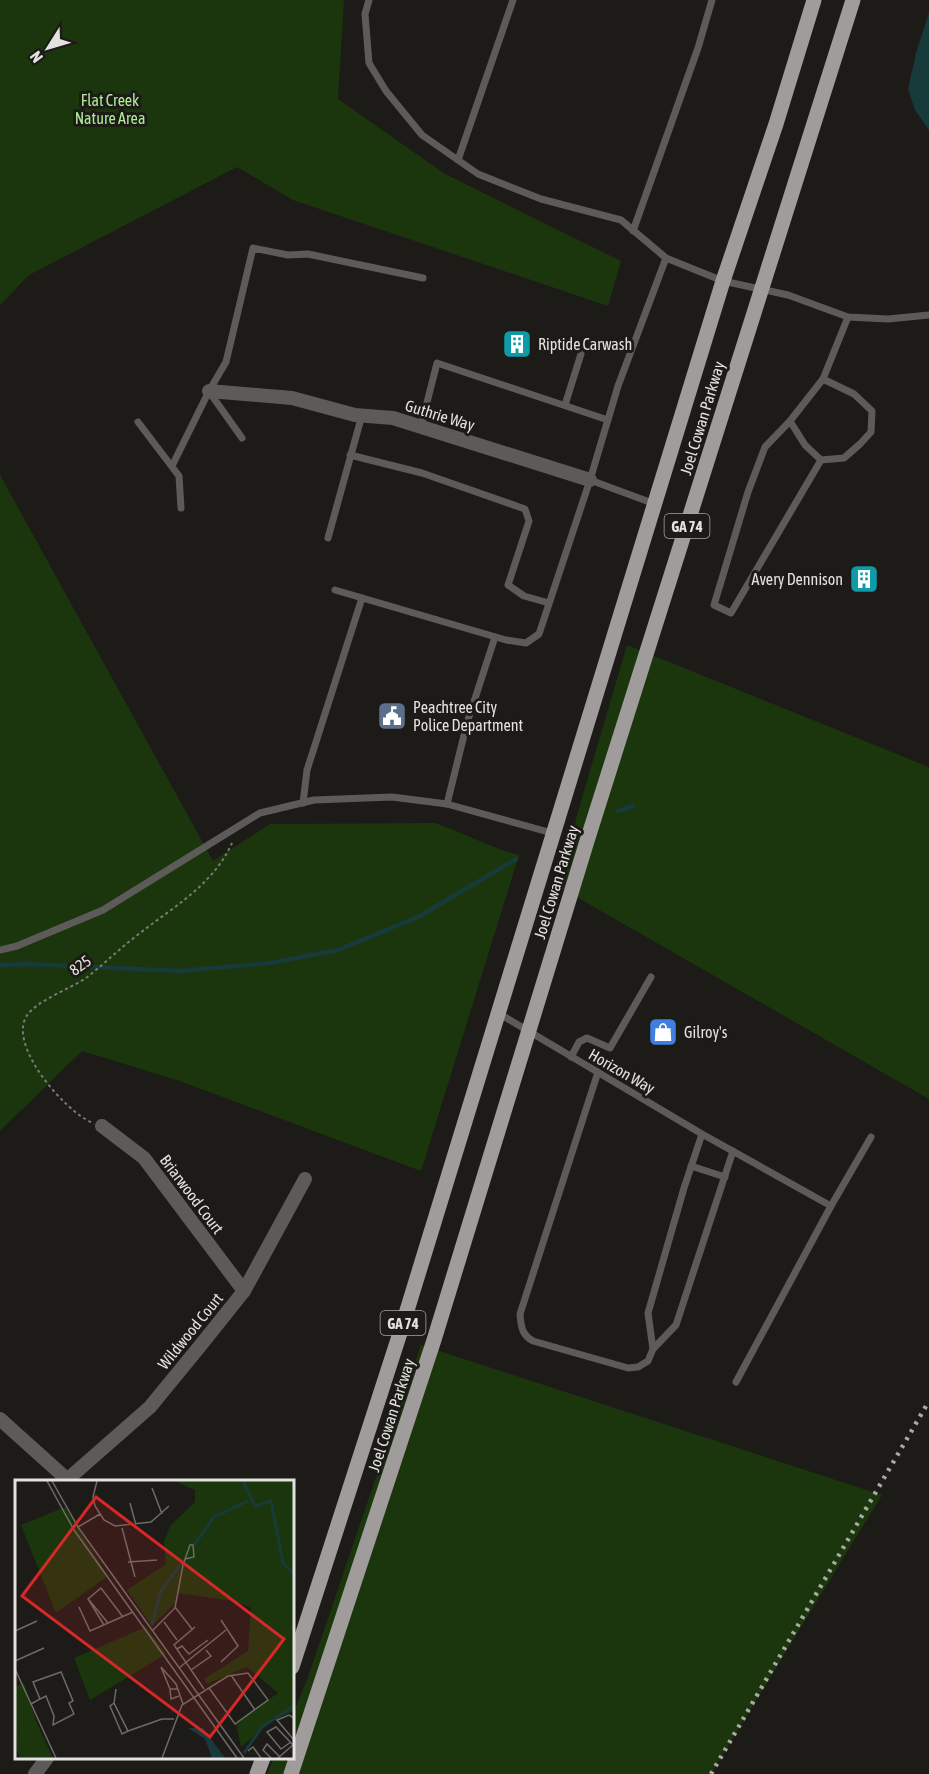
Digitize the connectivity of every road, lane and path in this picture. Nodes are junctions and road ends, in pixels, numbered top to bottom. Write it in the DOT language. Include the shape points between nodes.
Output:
graph roads {
  1 [pos="369,0"];
  2 [pos="513,0"];
  3 [pos="712,0"];
  4 [pos="814,0"];
  5 [pos="854,0"];
  6 [pos="458,160"];
  7 [pos="633,231"];
  8 [pos="666,258"];
  9 [pos="423,278"];
  10 [pos="723,281"];
  11 [pos="761,289"];
  12 [pos="929,315"];
  13 [pos="848,317"];
  14 [pos="581,354"];
  15 [pos="823,379"];
  16 [pos="208,391"];
  17 [pos="565,405"];
  18 [pos="362,415"];
  19 [pos="608,420"];
  20 [pos="138,422"];
  21 [pos="790,422"];
  22 [pos="421,426"];
  23 [pos="242,438"];
  24 [pos="350,455"];
  25 [pos="821,460"];
  26 [pos="172,466"];
  27 [pos="590,480"];
  28 [pos="655,504"];
  29 [pos="181,508"];
  30 [pos="328,538"];
  31 [pos="335,590"];
  32 [pos="362,598"];
  33 [pos="549,603"];
  34 [pos="495,637"];
  35 [pos="303,803"];
  36 [pos="447,804"];
  37 [pos="241,825"];
  38 [pos="552,833"];
  39 [pos="0,950"];
  40 [pos="651,977"];
  41 [pos="497,1013"];
  42 [pos="528,1031"];
  43 [pos="572,1057"];
  44 [pos="598,1072"];
  45 [pos="102,1126"];
  46 [pos="702,1134"];
  47 [pos="871,1137"];
  48 [pos="733,1151"];
  49 [pos="691,1166"];
  50 [pos="725,1177"];
  51 [pos="305,1179"];
  52 [pos="831,1206"];
  53 [pos="243,1291"];
  54 [pos="653,1349"];
  55 [pos="736,1382"];
  56 [pos="0,1419"];
  57 [pos="69,1480"];
  58 [pos="294,1661"];
  59 [pos="294,1755"];
  60 [pos="46,1759"];
  61 [pos="263,1759"];
  62 [pos="35,1774"];
  63 [pos="256,1774"];
  1 -- 6 [label="lane" via="365,14 369,63 422,135"];
  2 -- 6 [label="lane"];
  3 -- 7 [label="lane"];
  4 -- 10 [label="main road, Joel Cowan Parkway / GA 74"];
  5 -- 11 [label="main road, Joel Cowan Parkway / GA 74"];
  6 -- 7 [label="lane" via="478,174 541,199 621,220"];
  7 -- 8 [label="lane"];
  8 -- 10 [label="lane"];
  8 -- 19 [label="lane"];
  9 -- 16 [label="lane" via="308,254 288,255 253,248 226,362"];
  10 -- 11 [label="lane"];
  10 -- 28 [label="main road, Joel Cowan Parkway / GA 74"];
  11 -- 13 [label="lane"];
  11 -- 42 [label="main road, Joel Cowan Parkway / GA 74"];
  12 -- 13 [label="lane"];
  13 -- 15 [label="lane"];
  14 -- 17 [label="lane"];
  15 -- 21 [label="lane"];
  15 -- 25 [label="lane" via="854,394 872,411 871,432 860,444 844,458"];
  16 -- 18 [label="street, Guthrie Way" via="292,398"];
  16 -- 23 [label="lane"];
  16 -- 26 [label="lane"];
  17 -- 19 [label="lane"];
  17 -- 22 [label="lane" via="437,363"];
  18 -- 22 [label="street, Guthrie Way"];
  18 -- 24 [label="lane"];
  19 -- 27 [label="lane"];
  20 -- 26 [label="lane"];
  21 -- 25 [label="lane"];
  21 -- 25 [label="lane" via="765,447 714,605 730,613"];
  22 -- 27 [label="street, Guthrie Way"];
  24 -- 30 [label="lane"];
  24 -- 33 [label="lane" via="422,473 525,510 529,521 508,585 524,596"];
  26 -- 29 [label="lane" via="180,480"];
  27 -- 28 [label="lane, Guthrie Way"];
  27 -- 33 [label="lane"];
  28 -- 38 [label="main road, Joel Cowan Parkway / GA 74"];
  31 -- 32 [label="lane"];
  32 -- 34 [label="lane"];
  32 -- 35 [label="lane" via="307,770"];
  33 -- 34 [label="lane" via="539,634 526,643"];
  34 -- 36 [label="lane" via="467,723"];
  35 -- 36 [label="lane" via="392,796"];
  35 -- 37 [label="lane" via="260,813"];
  36 -- 38 [label="lane"];
  37 -- 39 [label="lane" via="103,910"];
  37 -- 45 [label="path, 825" via="225,858 205,884 86,977 26,1017 21,1032 25,1047 44,1079 80,1118"];
  38 -- 41 [label="main road, Joel Cowan Parkway / GA 74"];
  40 -- 43 [label="lane" via="610,1048 587,1038 579,1041"];
  41 -- 42 [label="lane, Horizon Way"];
  41 -- 58 [label="main road, Joel Cowan Parkway / GA 74"];
  42 -- 43 [label="lane, Horizon Way"];
  42 -- 59 [label="main road, Joel Cowan Parkway / GA 74" via="430,1352"];
  43 -- 44 [label="lane, Horizon Way"];
  44 -- 46 [label="lane, Horizon Way"];
  44 -- 54 [label="lane" via="520,1314 520,1327 533,1341 628,1368 648,1361"];
  45 -- 53 [label="street, Briarwood Court" via="144,1158"];
  46 -- 48 [label="lane, Horizon Way"];
  46 -- 49 [label="lane"];
  47 -- 52 [label="lane"];
  48 -- 50 [label="lane"];
  48 -- 52 [label="lane, Horizon Way"];
  49 -- 50 [label="lane"];
  49 -- 54 [label="lane" via="648,1313"];
  50 -- 54 [label="lane" via="676,1326"];
  51 -- 53 [label="street, Wildwood Court"];
  52 -- 55 [label="lane"];
  53 -- 57 [label="street, Wildwood Court" via="150,1407"];
  56 -- 57 [label="street"];
  60 -- 62 [label="street"];
  61 -- 63 [label="main road"];
}
